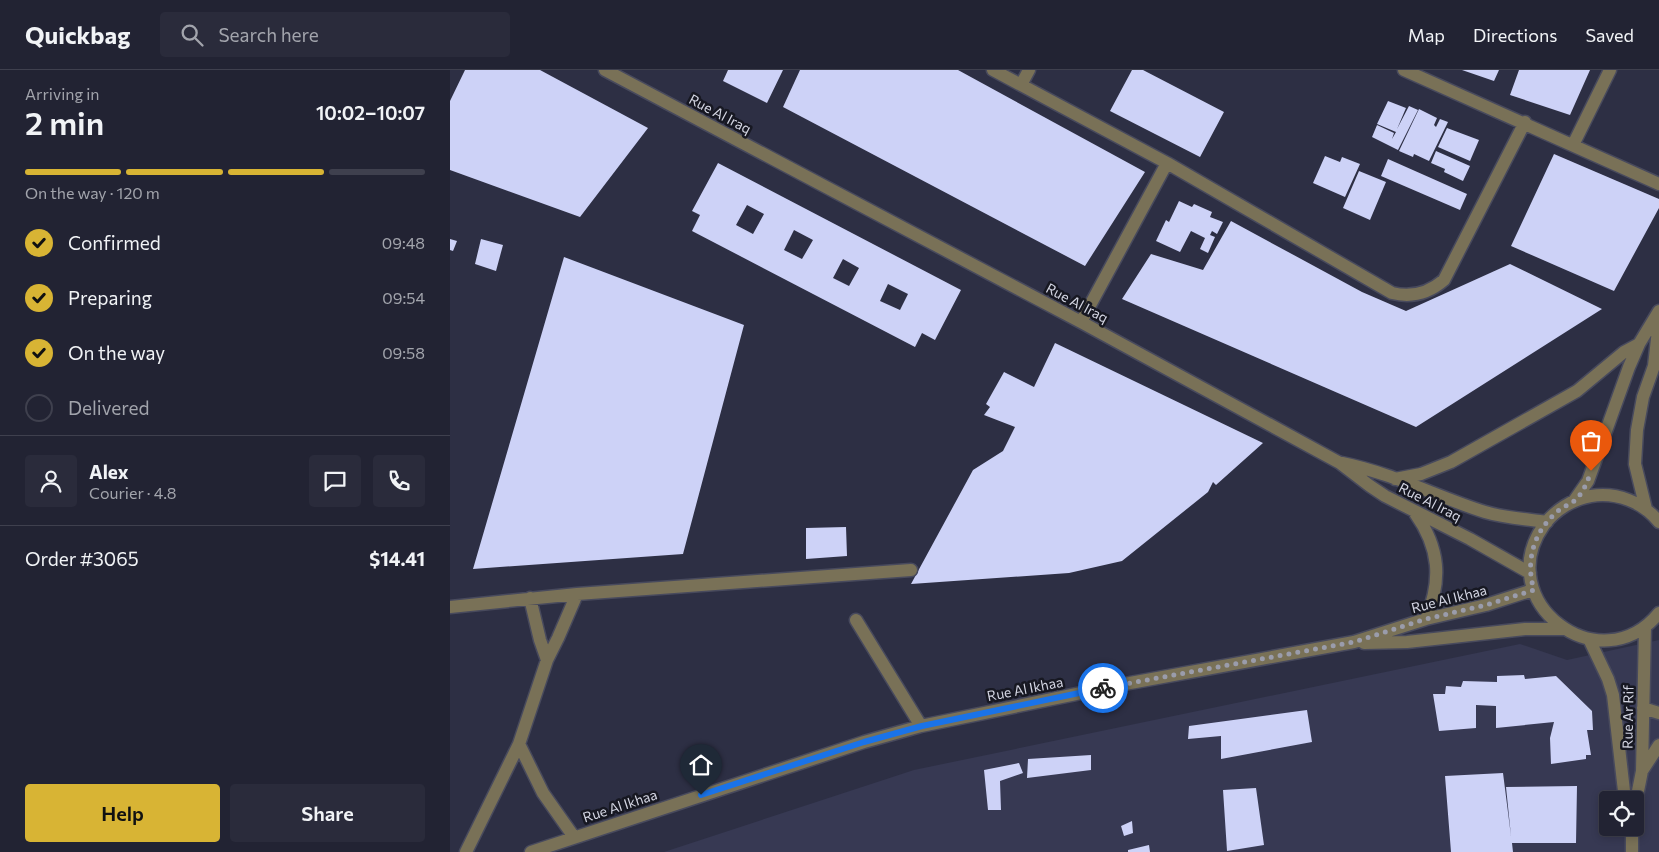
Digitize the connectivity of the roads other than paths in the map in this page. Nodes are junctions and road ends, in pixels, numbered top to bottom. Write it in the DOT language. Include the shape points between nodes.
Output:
graph roads {
  1 [pos="605,70"];
  2 [pos="993,70"];
  3 [pos="1029,70"];
  4 [pos="1610,70"];
  5 [pos="1409,71"];
  6 [pos="1021,85"];
  7 [pos="1525,122"];
  8 [pos="1573,145"];
  9 [pos="1167,163"];
  10 [pos="1659,184"];
  11 [pos="1659,311"];
  12 [pos="1081,322"];
  13 [pos="1659,322"];
  14 [pos="1639,344"];
  15 [pos="1654,366"];
  16 [pos="1659,382"];
  17 [pos="1340,463"];
  18 [pos="1395,479"];
  19 [pos="1574,501"];
  20 [pos="1646,509"];
  21 [pos="1413,511"];
  22 [pos="1546,522"];
  23 [pos="1659,522"];
  24 [pos="911,570"];
  25 [pos="1530,573"];
  26 [pos="1534,590"];
  27 [pos="576,594"];
  28 [pos="530,598"];
  29 [pos="450,607"];
  30 [pos="1659,613"];
  31 [pos="1426,619"];
  32 [pos="856,620"];
  33 [pos="1645,627"];
  34 [pos="1563,629"];
  35 [pos="1589,639"];
  36 [pos="1354,642"];
  37 [pos="547,660"];
  38 [pos="1643,708"];
  39 [pos="1659,713"];
  40 [pos="922,726"];
  41 [pos="519,744"];
  42 [pos="1659,744"];
  43 [pos="1642,771"];
  44 [pos="1624,791"];
  45 [pos="1638,791"];
  46 [pos="1632,836"];
  47 [pos="574,837"];
  48 [pos="466,852"];
  49 [pos="531,852"];
  50 [pos="1632,852"];
  1 -- 12 [label="street, Rue Al Iraq"];
  2 -- 6 [label="street"];
  3 -- 6 [label="street"];
  4 -- 8 [label="street"];
  5 -- 7 [label="street"];
  6 -- 9 [label="street"];
  7 -- 8 [label="street"];
  7 -- 9 [label="street" via="1444,280 1414,296 1392,293"];
  8 -- 10 [label="street"];
  9 -- 12 [label="street"];
  11 -- 14 [label="street"];
  12 -- 17 [label="street, Rue Al Iraq"];
  13 -- 15 [label="street"];
  14 -- 18 [label="street" via="1624,352 1577,391 1451,462 1421,474"];
  14 -- 19 [label="street" via="1588,480"];
  15 -- 16 [label="street"];
  15 -- 20 [label="street" via="1643,397 1635,464"];
  17 -- 18 [label="street"];
  17 -- 21 [label="street, Rue Al Iraq" via="1370,486"];
  18 -- 22 [label="street" via="1486,512"];
  19 -- 20 [label="street" via="1608,495"];
  19 -- 22 [label="street"];
  20 -- 23 [label="street"];
  21 -- 25 [label="street, Rue Al Iraq"];
  21 -- 31 [label="street" via="1425,526 1436,563 1434,601"];
  22 -- 25 [label="street" via="1534,546"];
  24 -- 27 [label="street"];
  25 -- 26 [label="street"];
  26 -- 31 [label="street, Rue Al Ikhaa"];
  26 -- 34 [label="street" via="1543,610"];
  27 -- 28 [label="street"];
  27 -- 37 [label="street"];
  28 -- 29 [label="street"];
  28 -- 37 [label="street"];
  30 -- 33 [label="street"];
  31 -- 36 [label="street, Rue Al Ikhaa"];
  32 -- 40 [label="street"];
  33 -- 35 [label="street" via="1615,639"];
  33 -- 38 [label="street, Rue Ar Rif"];
  34 -- 35 [label="street"];
  34 -- 36 [label="street" via="1525,629 1392,643"];
  35 -- 44 [label="street" via="1612,695"];
  36 -- 40 [label="street, Rue Al Ikhaa" via="1130,683"];
  37 -- 41 [label="street"];
  38 -- 39 [label="street"];
  38 -- 43 [label="street, Rue Ar Rif"];
  40 -- 47 [label="street, Rue Al Ikhaa"];
  41 -- 47 [label="street" via="544,792"];
  41 -- 48 [label="street"];
  42 -- 43 [label="street"];
  43 -- 45 [label="street, Rue Ar Rif"];
  46 -- 50 [label="street"];
  47 -- 49 [label="street, Rue Al Ikhaa"];
}
